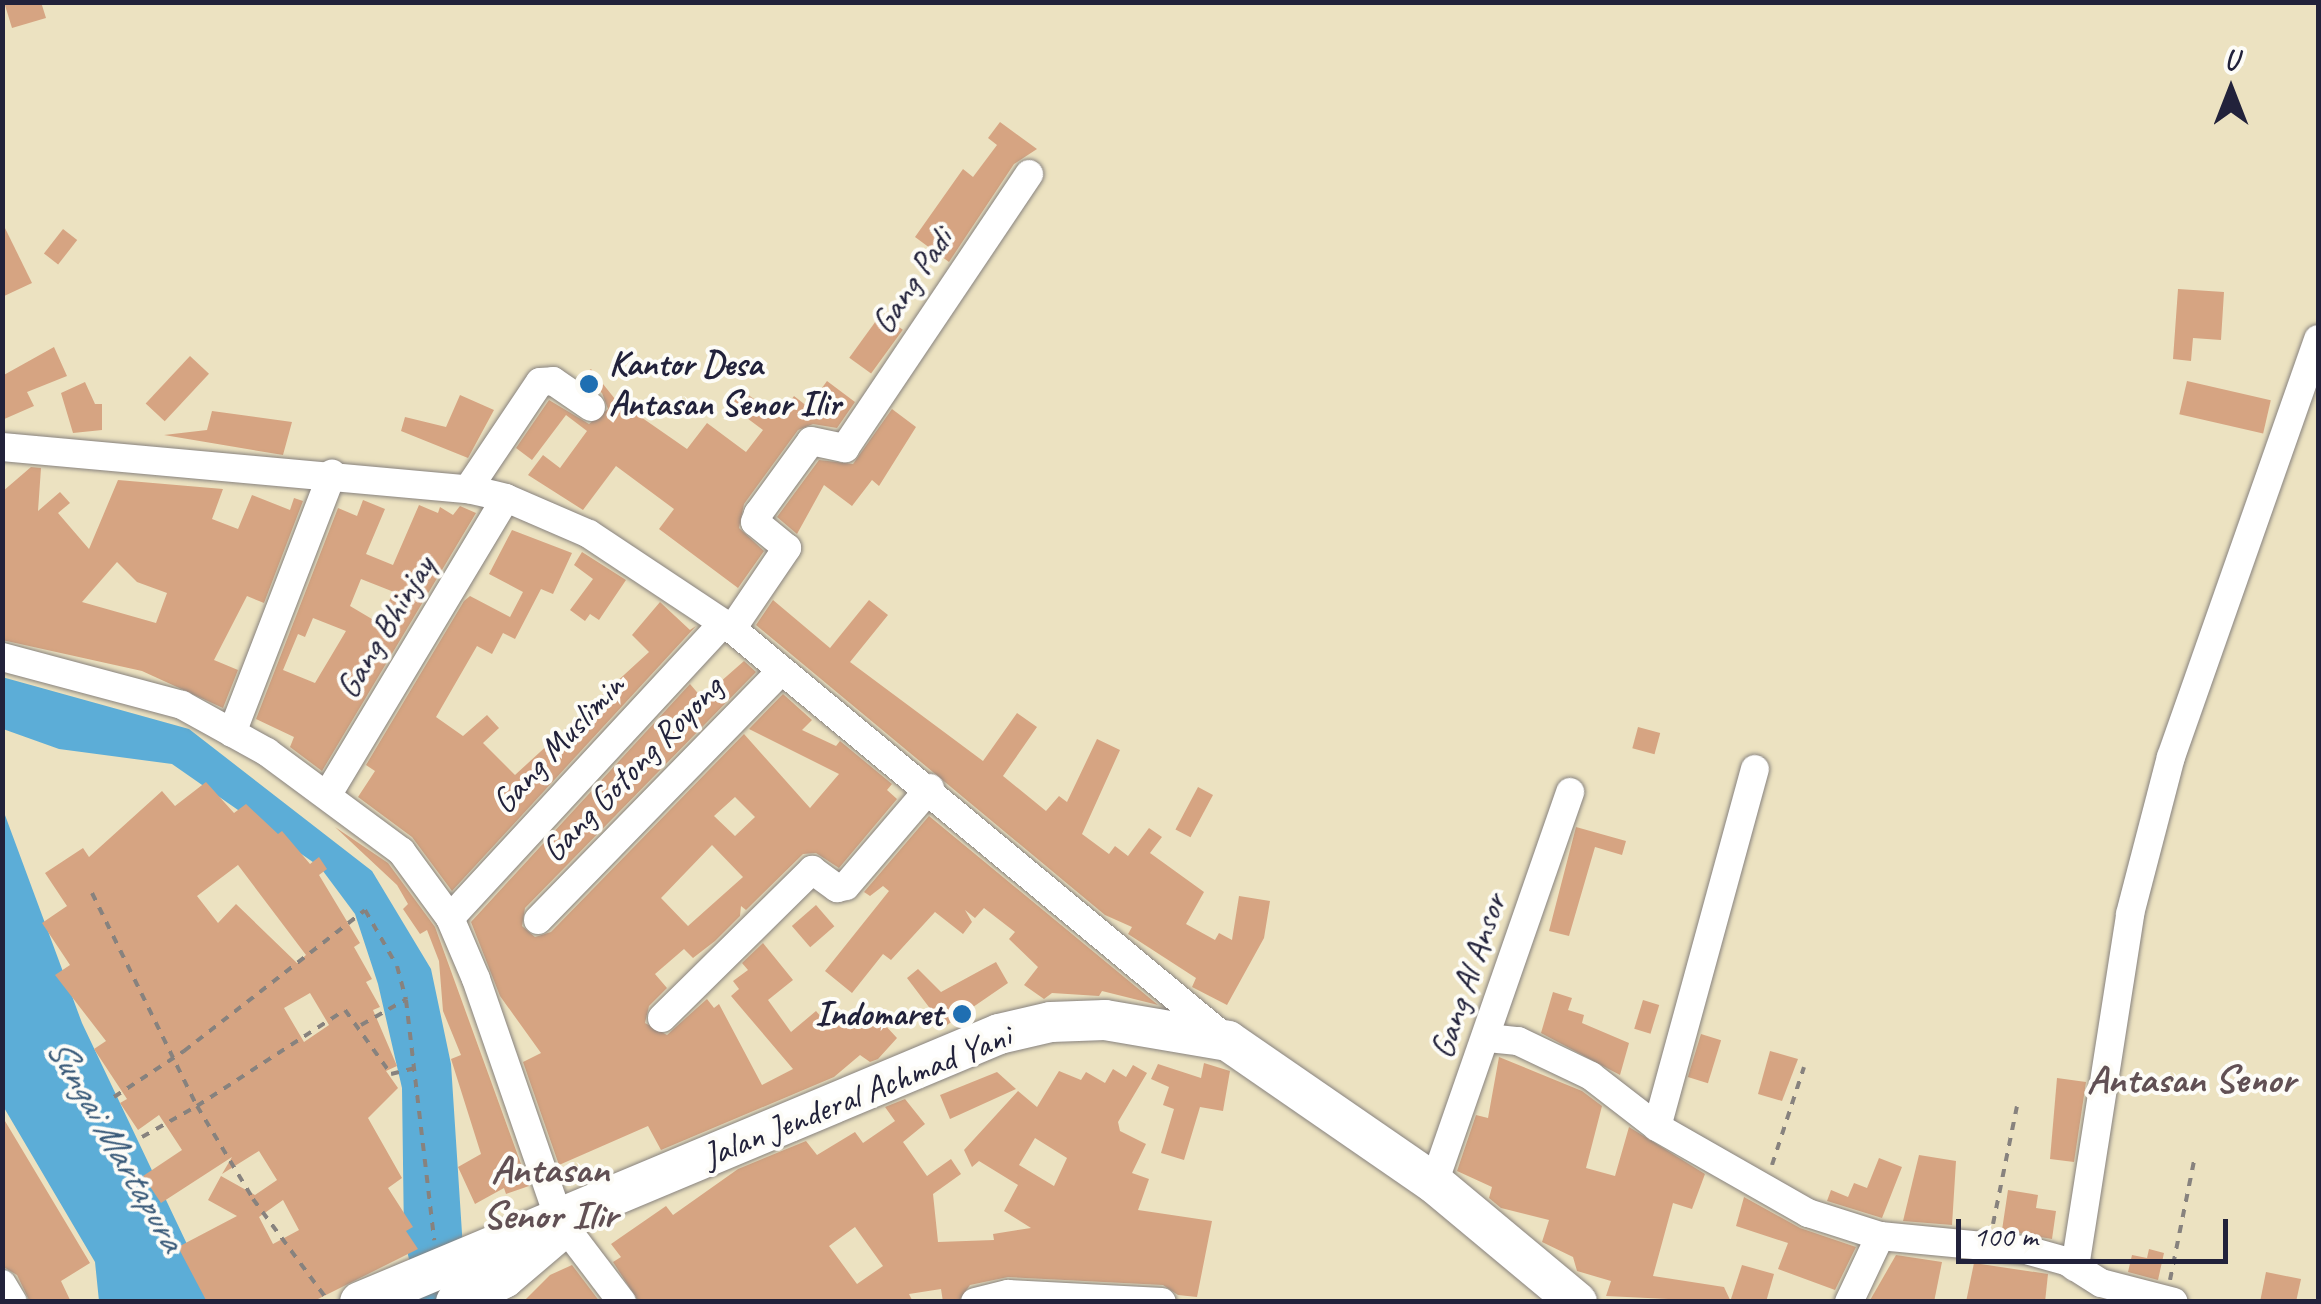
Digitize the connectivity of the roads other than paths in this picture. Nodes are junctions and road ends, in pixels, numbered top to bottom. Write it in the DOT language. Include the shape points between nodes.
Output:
graph roads {
  1 [pos="1029,174"];
  2 [pos="2318,339"];
  3 [pos="591,407"];
  4 [pos="2,447"];
  5 [pos="332,474"];
  6 [pos="468,489"];
  7 [pos="506,498"];
  8 [pos="728,626"];
  9 [pos="2,657"];
  10 [pos="780,671"];
  11 [pos="232,733"];
  12 [pos="1755,769"];
  13 [pos="930,788"];
  14 [pos="1570,792"];
  15 [pos="328,794"];
  16 [pos="450,918"];
  17 [pos="538,920"];
  18 [pos="662,1018"];
  19 [pos="1488,1038"];
  20 [pos="1228,1041"];
  21 [pos="1657,1127"];
  22 [pos="1434,1183"];
  23 [pos="573,1217"];
  24 [pos="1880,1236"];
  25 [pos="2075,1267"];
  26 [pos="441,1281"];
  27 [pos="2,1284"];
  28 [pos="2170,1301"];
  29 [pos="13,1302"];
  30 [pos="360,1302"];
  31 [pos="622,1302"];
  32 [pos="974,1302"];
  33 [pos="1162,1302"];
  34 [pos="1577,1302"];
  35 [pos="1849,1302"];
  1 -- 8 [label="street, Gang Padi" via="845,448 811,440 758,514 755,522 787,548"];
  2 -- 25 [label="street" via="2171,758 2144,862"];
  3 -- 6 [label="street" via="553,382 540,382"];
  4 -- 5 [label="street"];
  5 -- 6 [label="street"];
  5 -- 11 [label="street"];
  6 -- 7 [label="street"];
  7 -- 8 [label="street" via="636,561"];
  7 -- 15 [label="street, Gang Bhinjay"];
  8 -- 10 [label="street"];
  8 -- 16 [label="street, Gang Muslimin"];
  9 -- 11 [label="street" via="162,695"];
  10 -- 13 [label="street"];
  10 -- 17 [label="street, Gang Gotong Royong"];
  11 -- 15 [label="street"];
  12 -- 21 [label="street"];
  13 -- 18 [label="street" via="846,886 837,888 812,870"];
  13 -- 20 [label="street"];
  14 -- 19 [label="street, Gang Al Ansor"];
  15 -- 16 [label="street" via="401,850"];
  16 -- 23 [label="street"];
  19 -- 21 [label="street" via="1518,1041 1591,1076"];
  19 -- 22 [label="street, Gang Al Ansor"];
  20 -- 22 [label="highway, Jalan Jenderal Achmad Yani"];
  20 -- 23 [label="highway, Jalan Jenderal Achmad Yani" via="1105,1020 1051,1022 1000,1034"];
  21 -- 24 [label="street" via="1808,1214"];
  22 -- 34 [label="highway, Jalan Jenderal Achmad Yani"];
  23 -- 26 [label="highway, Jalan Jenderal Achmad Yani" via="516,1253"];
  23 -- 31 [label="street"];
  24 -- 25 [label="street" via="1990,1243"];
  24 -- 35 [label="street"];
  25 -- 28 [label="street" via="2101,1283"];
  26 -- 30 [label="highway, Jalan Jenderal Achmad Yani"];
  27 -- 29 [label="street"];
  32 -- 33 [label="street" via="1008,1294"];
}
